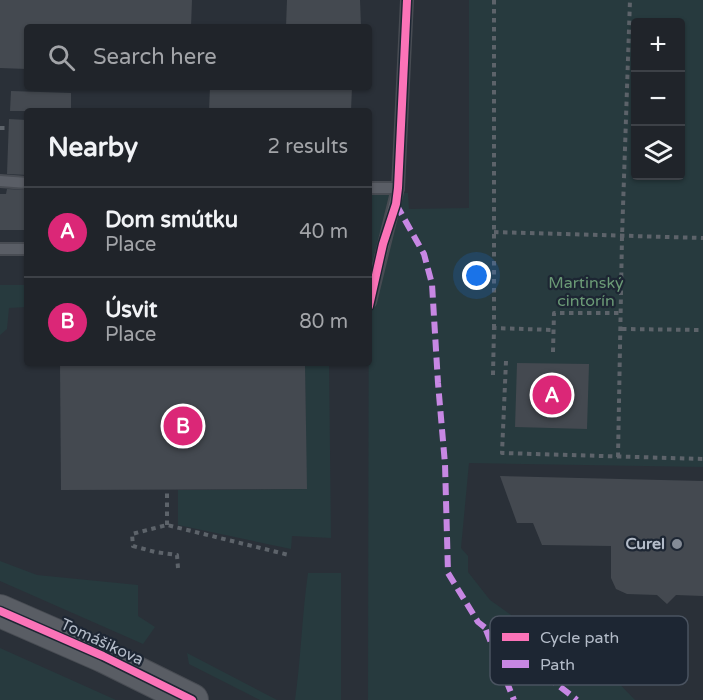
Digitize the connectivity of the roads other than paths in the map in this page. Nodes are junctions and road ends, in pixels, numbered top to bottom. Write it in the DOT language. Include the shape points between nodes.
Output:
graph roads {
  1 [pos="407,0"];
  2 [pos="0,181"];
  3 [pos="24,183"];
  4 [pos="372,188"];
  5 [pos="398,188"];
  6 [pos="0,249"];
  7 [pos="24,249"];
  8 [pos="372,295"];
  9 [pos="0,611"];
  10 [pos="192,700"];
  1 -- 5 [label="lane"];
  2 -- 3 [label="lane"];
  4 -- 5 [label="lane"];
  5 -- 8 [label="lane"];
  6 -- 7 [label="lane"];
  9 -- 10 [label="main road, Tomášikova"];
}
